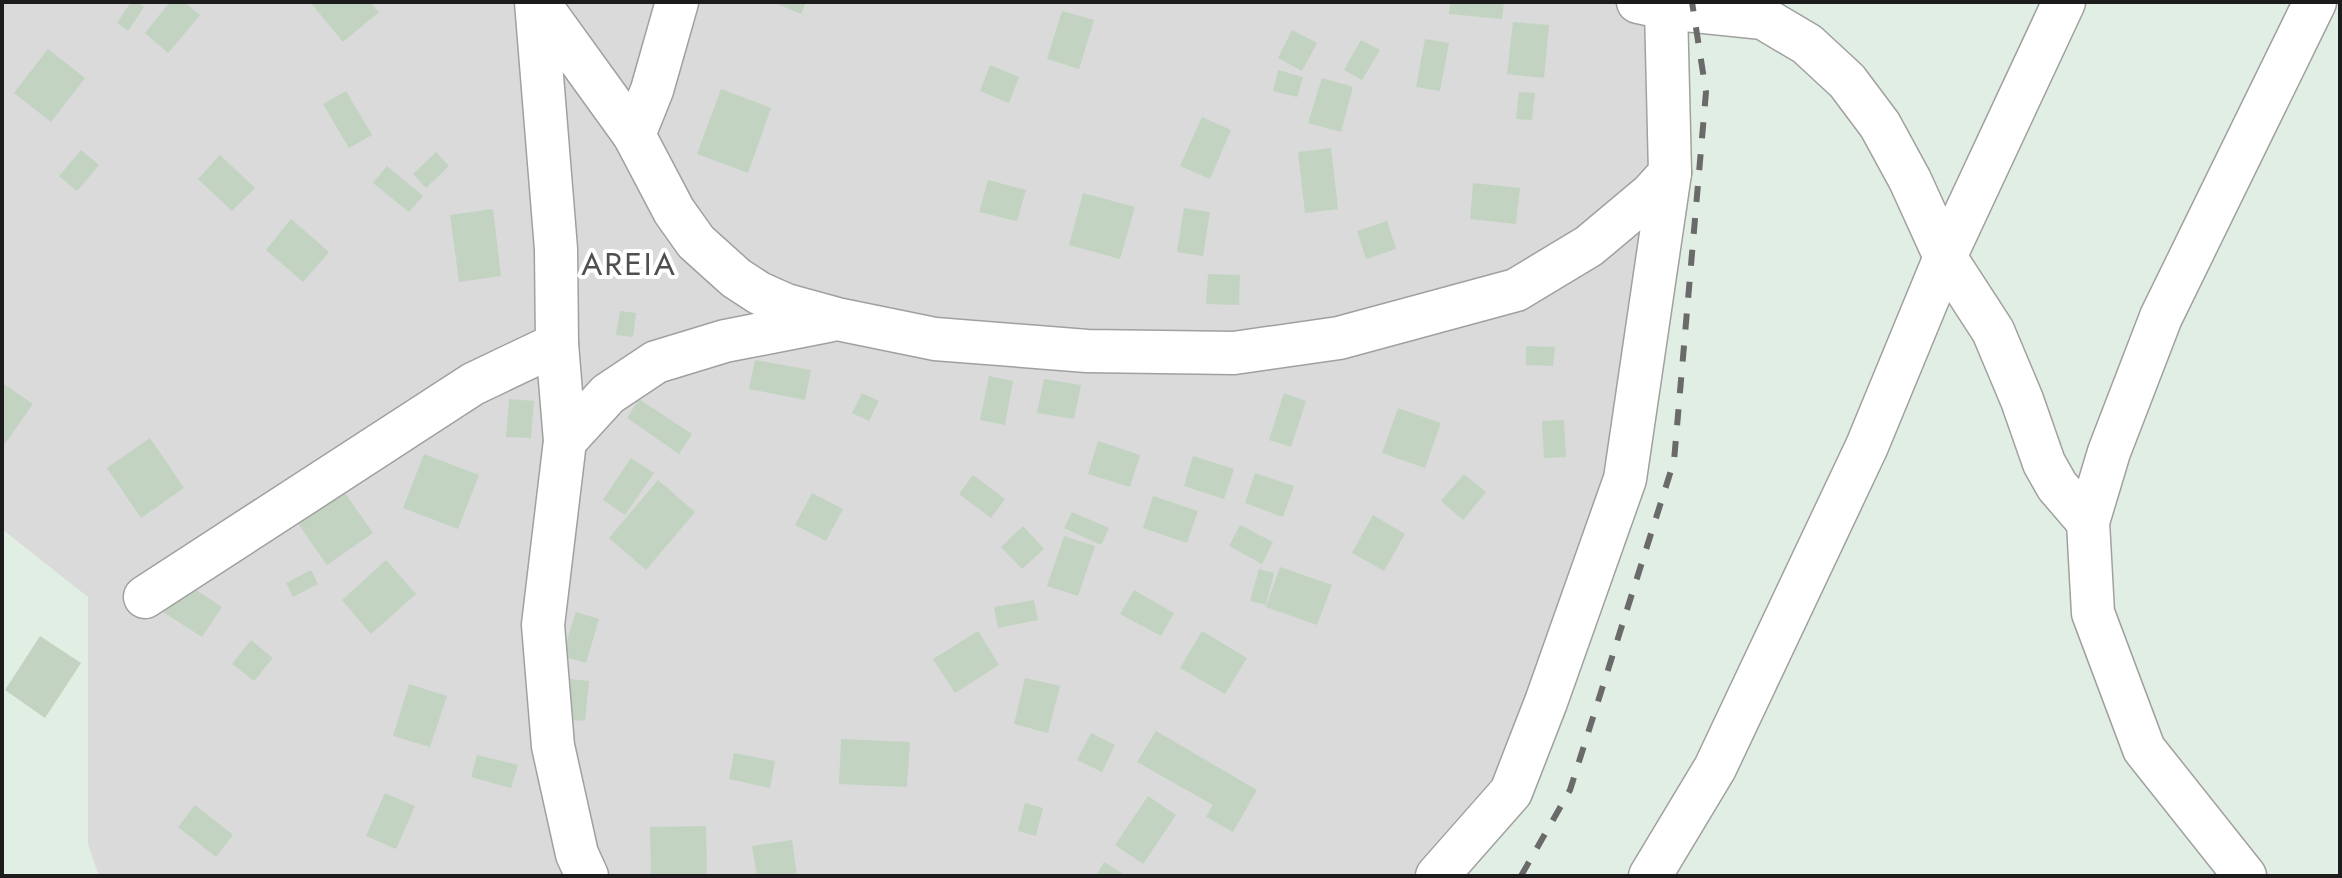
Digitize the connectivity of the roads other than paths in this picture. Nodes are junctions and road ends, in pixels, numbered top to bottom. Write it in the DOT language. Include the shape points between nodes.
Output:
graph roads {
  1 [pos="537,2"];
  2 [pos="677,2"];
  3 [pos="2064,2"];
  4 [pos="2315,2"];
  5 [pos="1656,4"];
  6 [pos="634,135"];
  7 [pos="1670,173"];
  8 [pos="1945,257"];
  9 [pos="837,319"];
  10 [pos="557,344"];
  11 [pos="565,441"];
  12 [pos="2088,522"];
  13 [pos="145,597"];
  14 [pos="587,876"];
  15 [pos="1437,876"];
  16 [pos="1650,876"];
  17 [pos="2245,876"];
  1 -- 6 [label="street"];
  1 -- 10 [label="street" via="556,249"];
  2 -- 6 [label="street"];
  3 -- 8 [label="street"];
  4 -- 12 [label="street" via="2161,317"];
  5 -- 7 [label="street"];
  5 -- 8 [label="street" via="1763,18 1807,44 1847,81 1880,125"];
  6 -- 9 [label="street" via="696,242 759,293"];
  7 -- 9 [label="street" via="1589,246 1516,290 1339,338 1234,353 1087,351 935,339"];
  7 -- 15 [label="street" via="1625,479 1511,792"];
  8 -- 12 [label="street" via="1993,331 2044,463"];
  8 -- 16 [label="street" via="1867,446 1715,768"];
  9 -- 11 [label="street" via="725,341 656,362 608,394"];
  10 -- 11 [label="street"];
  10 -- 13 [label="street" via="473,384"];
  11 -- 14 [label="street" via="543,625 553,746 577,854"];
  12 -- 17 [label="street" via="2093,613 2144,749"];
}
